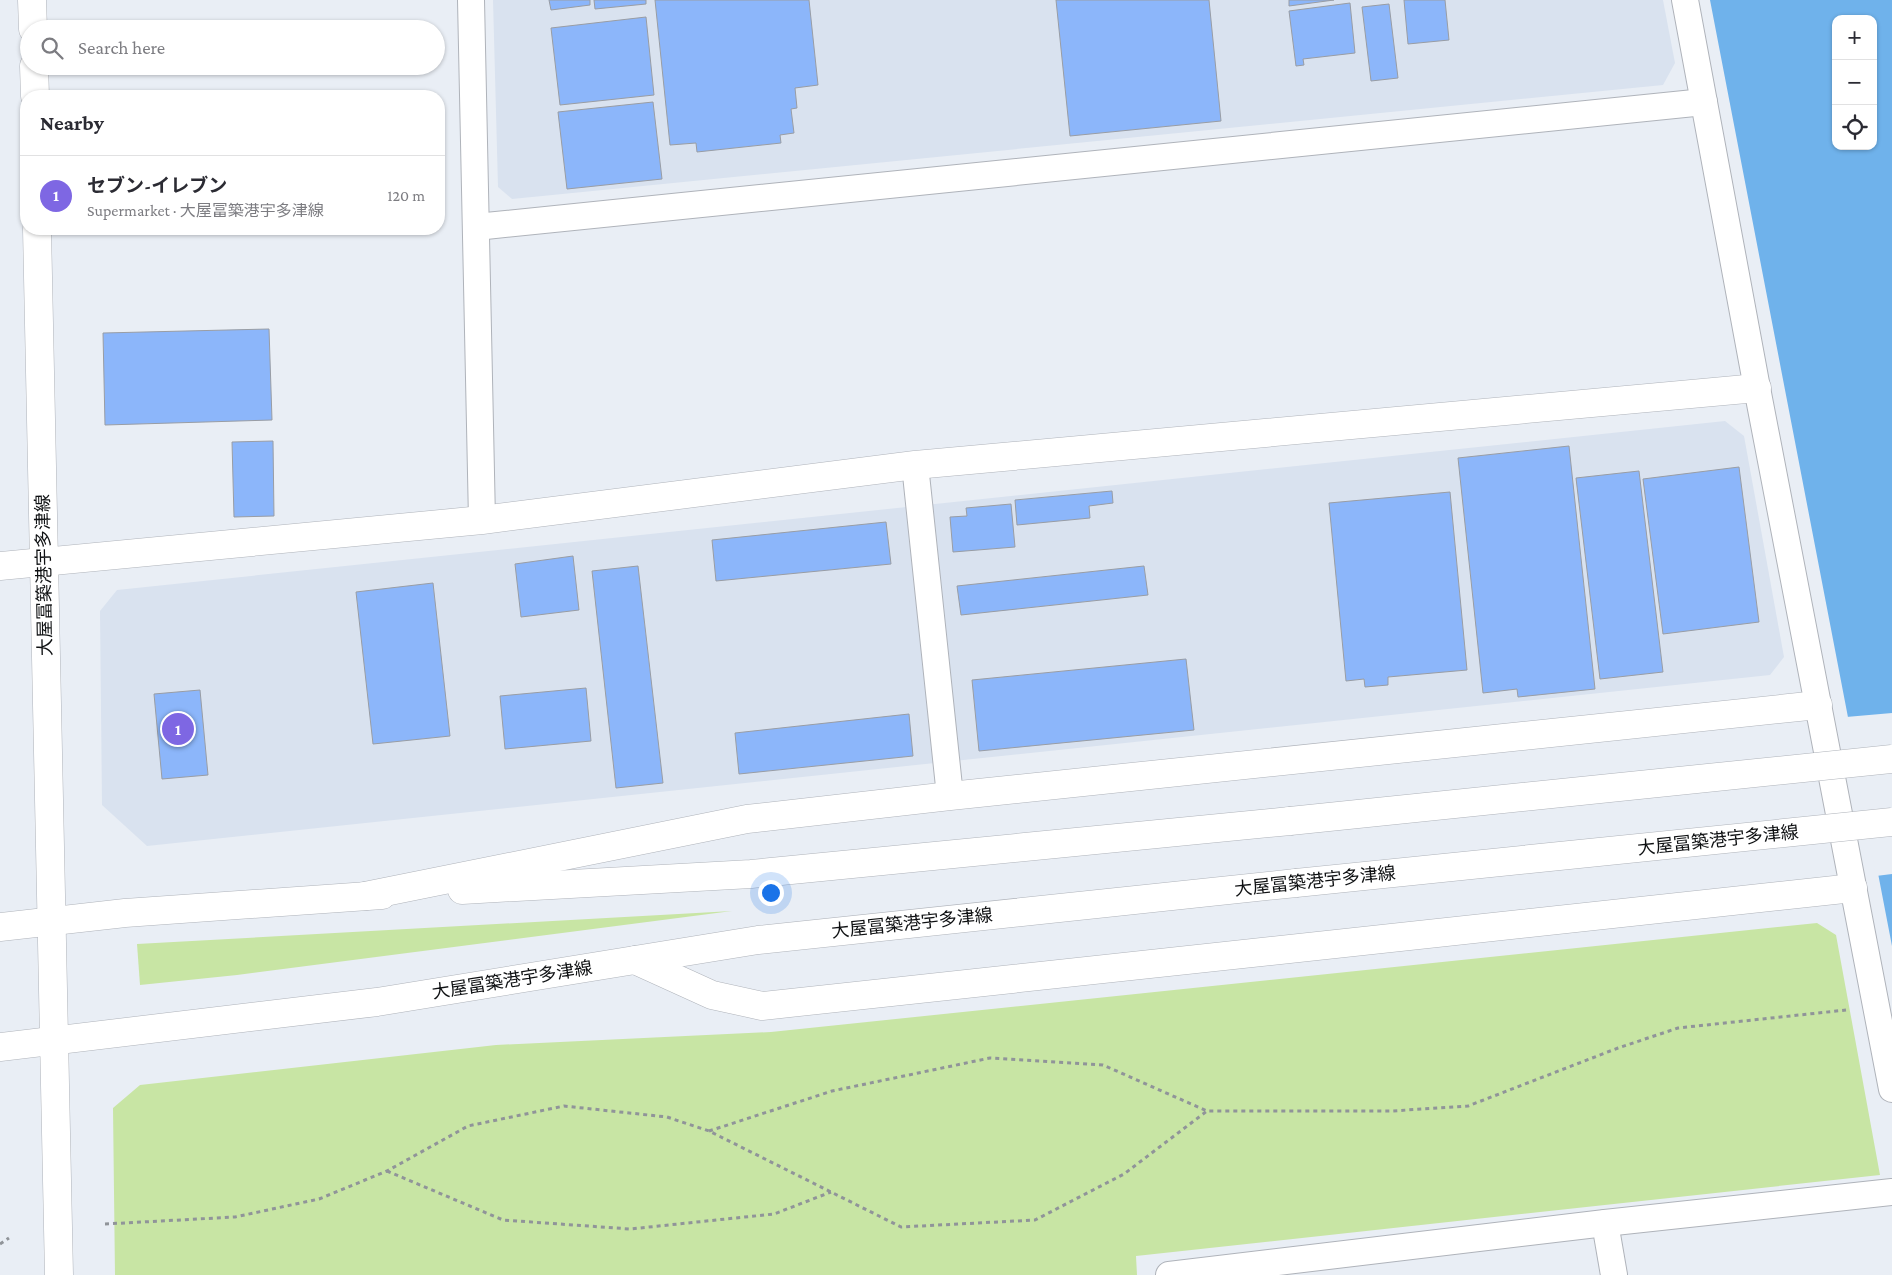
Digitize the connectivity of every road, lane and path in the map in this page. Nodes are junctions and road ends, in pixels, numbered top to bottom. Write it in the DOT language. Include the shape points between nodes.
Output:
graph roads {
  1 [pos="32,0"];
  2 [pos="471,0"];
  3 [pos="1685,0"];
  4 [pos="33,20"];
  5 [pos="34,75"];
  6 [pos="34,90"];
  7 [pos="1704,102"];
  8 [pos="476,227"];
  9 [pos="37,235"];
  10 [pos="1757,388"];
  11 [pos="916,465"];
  12 [pos="482,520"];
  13 [pos="44,561"];
  14 [pos="0,566"];
  15 [pos="1818,705"];
  16 [pos="1892,759"];
  17 [pos="950,796"];
  18 [pos="1892,822"];
  19 [pos="1853,888"];
  20 [pos="365,896"];
  21 [pos="51,921"];
  22 [pos="0,927"];
  23 [pos="635,960"];
  24 [pos="1876,1006"];
  25 [pos="55,1040"];
  26 [pos="0,1047"];
  27 [pos="1892,1089"];
  28 [pos="1207,1111"];
  29 [pos="709,1131"];
  30 [pos="387,1171"];
  31 [pos="831,1192"];
  32 [pos="1892,1192"];
  33 [pos="1605,1223"];
  34 [pos="105,1224"];
  35 [pos="9,1238"];
  36 [pos="0,1244"];
  37 [pos="59,1275"];
  38 [pos="1169,1275"];
  39 [pos="1614,1275"];
  1 -- 4 [label="main road"];
  2 -- 8 [label="street"];
  3 -- 7 [label="street"];
  5 -- 6 [label="main road"];
  7 -- 8 [label="street"];
  7 -- 10 [label="street"];
  8 -- 12 [label="street"];
  9 -- 13 [label="main road, 大屋冨築港宇多津線"];
  10 -- 11 [label="main road"];
  10 -- 15 [label="street"];
  11 -- 12 [label="main road"];
  11 -- 17 [label="street"];
  12 -- 13 [label="main road"];
  13 -- 14 [label="main road"];
  13 -- 21 [label="main road, 大屋冨築港宇多津線"];
  15 -- 17 [label="main road"];
  15 -- 19 [label="street"];
  16 -- 20 [label="main road, bridge" via="751,874"];
  17 -- 20 [label="main road" via="747,819"];
  18 -- 23 [label="main road, 大屋冨築港宇多津線, bridge" via="758,940"];
  19 -- 23 [label="main road" via="762,1006 712,995"];
  19 -- 24 [label="street"];
  20 -- 21 [label="main road"];
  21 -- 22 [label="main road"];
  21 -- 25 [label="main road, 大屋冨築港宇多津線"];
  23 -- 25 [label="main road, 大屋冨築港宇多津線" via="377,1002"];
  24 -- 27 [label="street"];
  24 -- 28 [label="path" via="1678,1028 1468,1106 1392,1111"];
  25 -- 26 [label="main road"];
  25 -- 37 [label="main road"];
  28 -- 29 [label="path" via="1103,1065 990,1058 832,1091"];
  28 -- 31 [label="path" via="1124,1174 1035,1220 901,1227"];
  29 -- 30 [label="path" via="667,1117 564,1106 468,1126"];
  29 -- 31 [label="path"];
  30 -- 31 [label="path" via="503,1220 630,1229 774,1214"];
  30 -- 34 [label="path" via="319,1199 235,1217"];
  32 -- 33 [label="street"];
  33 -- 38 [label="street"];
  33 -- 39 [label="street"];
  35 -- 36 [label="path"];
}
